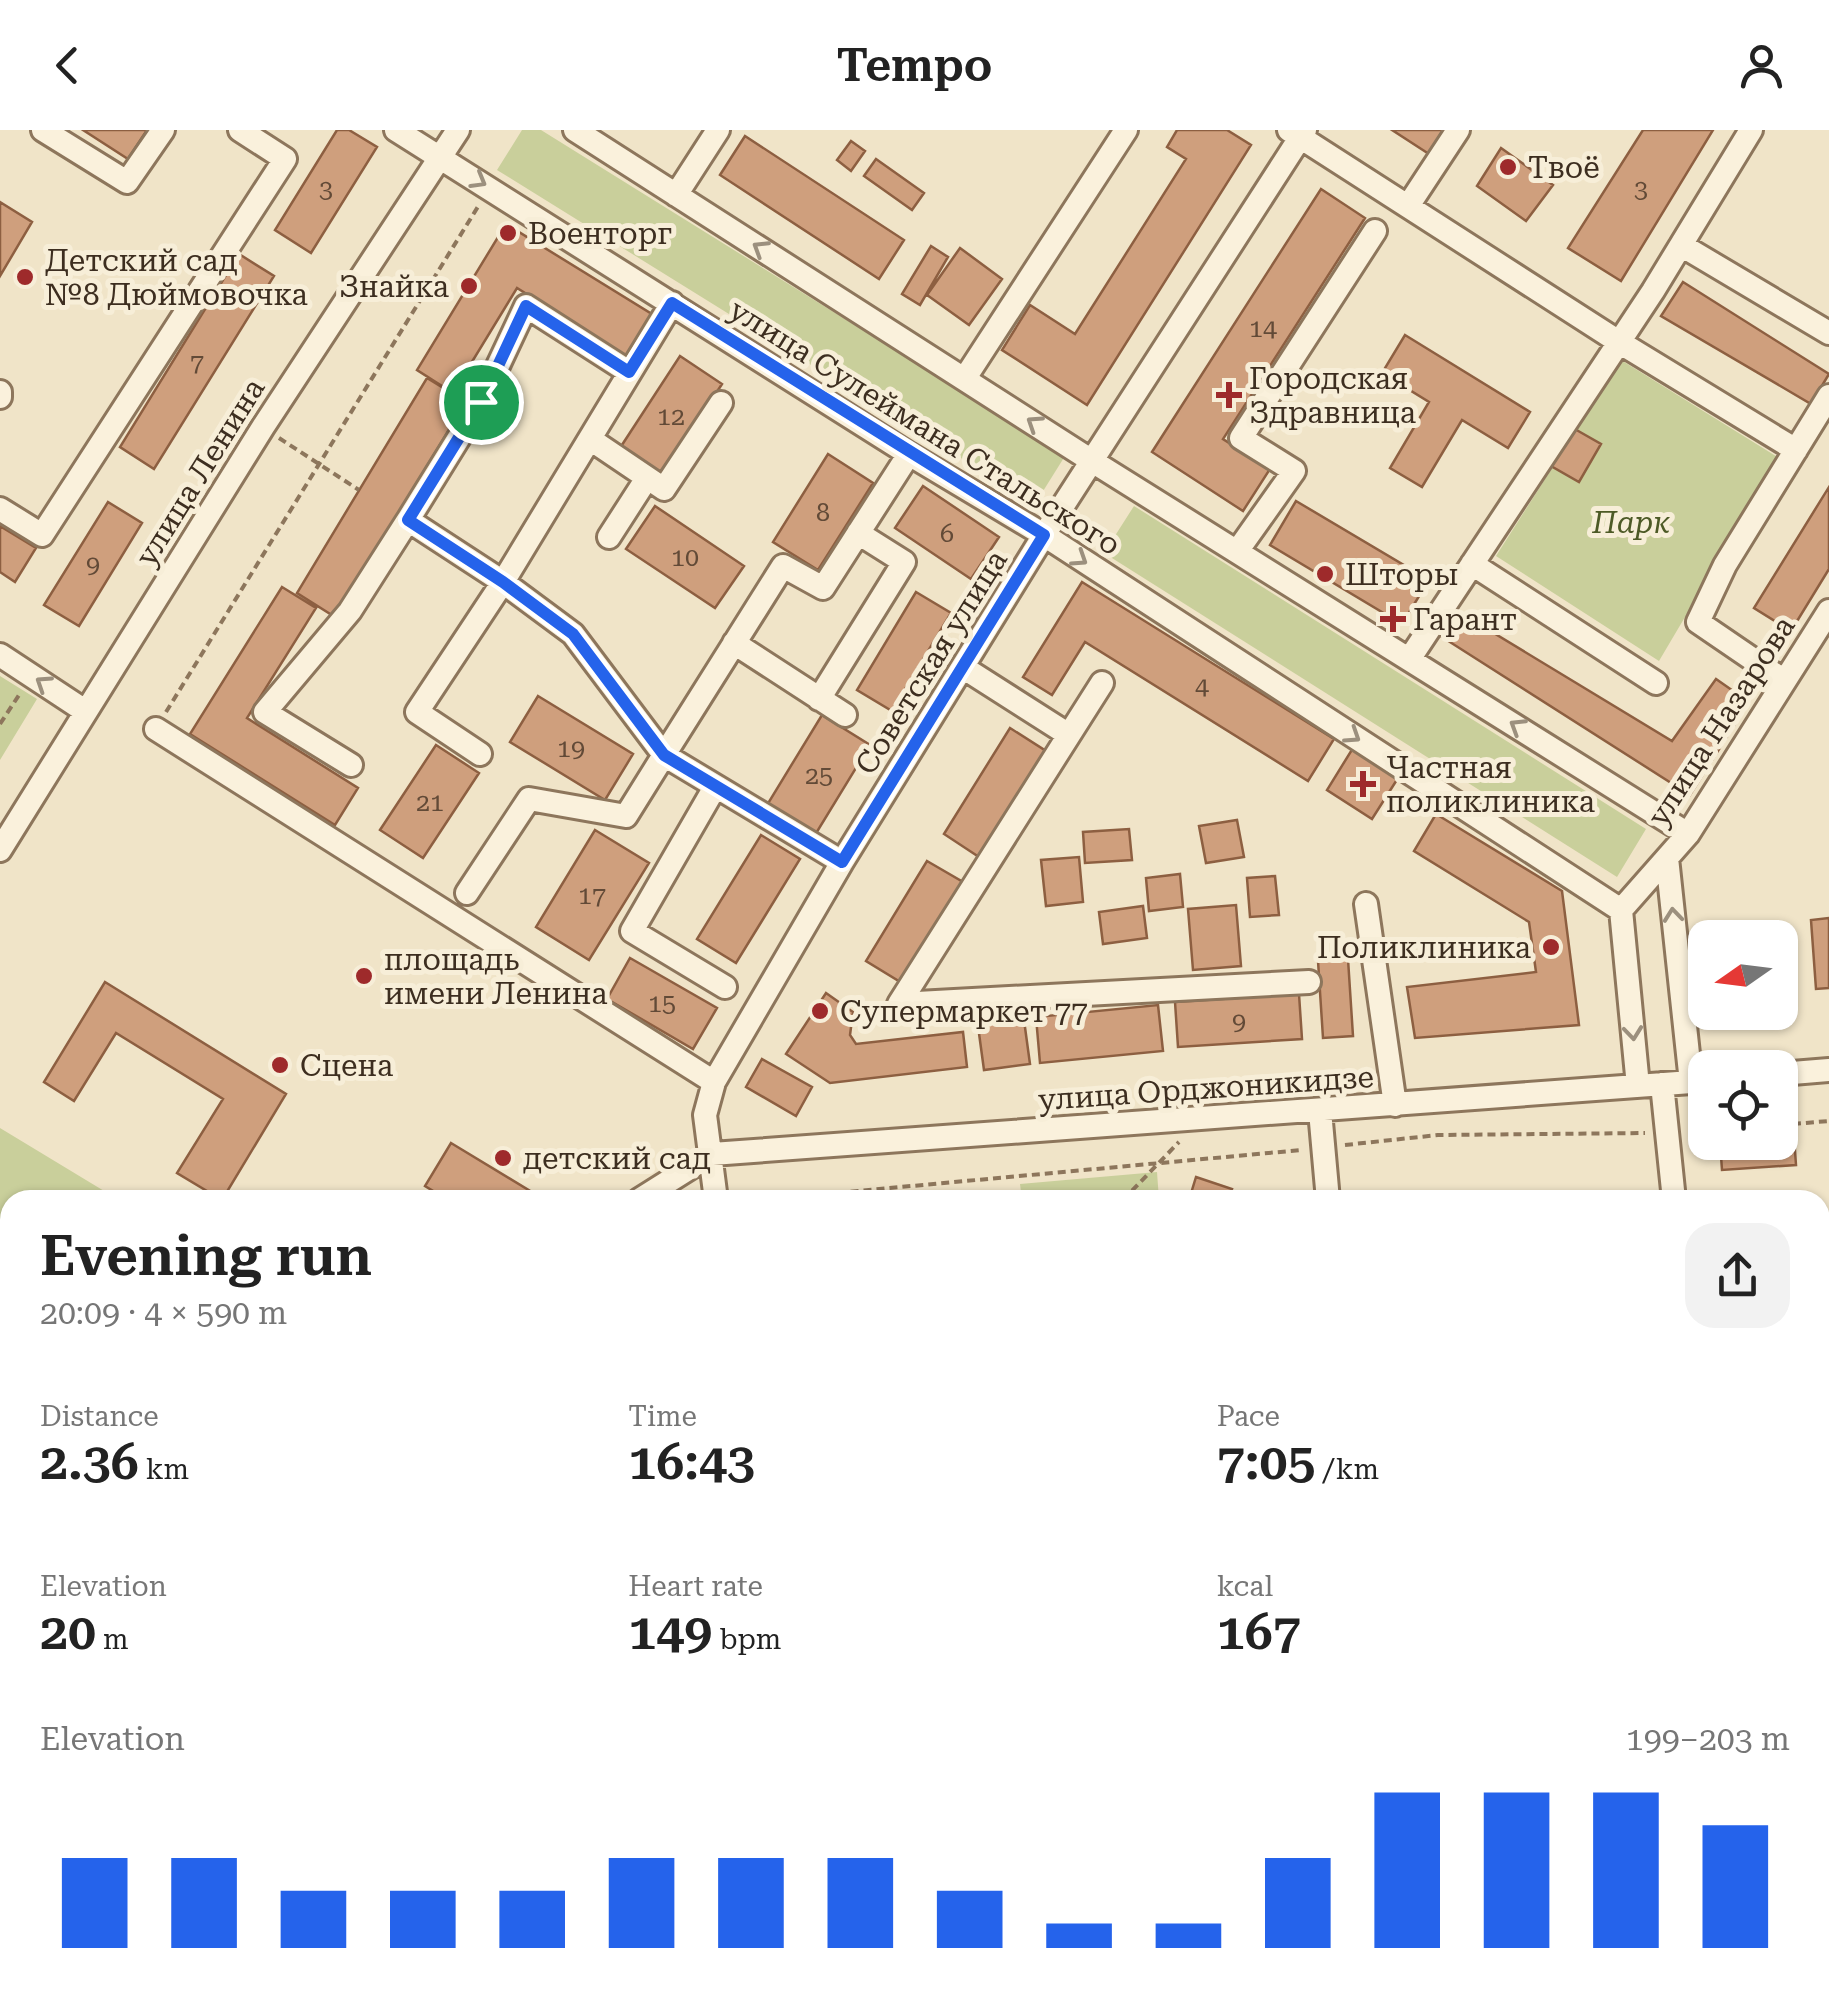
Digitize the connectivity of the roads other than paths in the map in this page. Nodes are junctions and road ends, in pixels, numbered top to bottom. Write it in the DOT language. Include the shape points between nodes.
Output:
graph roads {
  1 [pos="43,130"];
  2 [pos="163,130"];
  3 [pos="240,130"];
  4 [pos="396,130"];
  5 [pos="458,130"];
  6 [pos="575,130"];
  7 [pos="718,130"];
  8 [pos="1126,130"];
  9 [pos="1458,130"];
  10 [pos="1751,130"];
  11 [pos="1298,132"];
  12 [pos="440,158"];
  13 [pos="676,195"];
  14 [pos="1408,206"];
  15 [pos="1375,231"];
  16 [pos="1681,245"];
  17 [pos="672,303"];
  18 [pos="1829,333"];
  19 [pos="1618,342"];
  20 [pos="629,372"];
  21 [pos="965,378"];
  22 [pos="1829,396"];
  23 [pos="721,403"];
  24 [pos="590,440"];
  25 [pos="1796,450"];
  26 [pos="909,454"];
  27 [pos="1092,461"];
  28 [pos="647,478"];
  29 [pos="0,509"];
  30 [pos="408,520"];
  31 [pos="858,533"];
  32 [pos="1044,535"];
  33 [pos="609,537"];
  34 [pos="1238,550"];
  35 [pos="1472,564"];
  36 [pos="503,582"];
  37 [pos="1829,610"];
  38 [pos="734,643"];
  39 [pos="0,655"];
  40 [pos="1410,658"];
  41 [pos="964,668"];
  42 [pos="1783,680"];
  43 [pos="1102,683"];
  44 [pos="1656,683"];
  45 [pos="819,699"];
  46 [pos="86,711"];
  47 [pos="845,716"];
  48 [pos="156,729"];
  49 [pos="1068,735"];
  50 [pos="480,754"];
  51 [pos="664,755"];
  52 [pos="351,764"];
  53 [pos="715,788"];
  54 [pos="1688,834"];
  55 [pos="0,850"];
  56 [pos="1667,858"];
  57 [pos="842,862"];
  58 [pos="468,893"];
  59 [pos="1366,904"];
  60 [pos="1621,910"];
  61 [pos="1309,982"];
  62 [pos="725,987"];
  63 [pos="1694,1050"];
  64 [pos="1829,1070"];
  65 [pos="1798,1073"];
  66 [pos="714,1082"];
  67 [pos="1688,1082"];
  68 [pos="1650,1085"];
  69 [pos="1395,1105"];
  70 [pos="1320,1110"];
  71 [pos="712,1154"];
  72 [pos="655,1190"];
  73 [pos="715,1190"];
  74 [pos="1327,1190"];
  75 [pos="1673,1190"];
  1 -- 2 [label="street" via="127,182"];
  3 -- 29 [label="street" via="285,159 42,535"];
  4 -- 12 [label="street, улица Сулеймана Стальского"];
  5 -- 12 [label="street, улица Ленина"];
  6 -- 13 [label="street, улица Сулеймана Стальского"];
  7 -- 13 [label="street"];
  8 -- 21 [label="street"];
  9 -- 14 [label="street"];
  10 -- 16 [label="street"];
  11 -- 14 [label="street"];
  11 -- 27 [label="street, Советская улица"];
  12 -- 17 [label="street, улица Сулеймана Стальского, one-way"];
  12 -- 46 [label="street, улица Ленина"];
  21 -- 13 [label="street, улица Сулеймана Стальского, one-way"];
  14 -- 19 [label="street"];
  15 -- 34 [label="street" via="1241,438 1294,471"];
  16 -- 18 [label="street"];
  16 -- 19 [label="street"];
  17 -- 20 [label="street"];
  17 -- 26 [label="street, улица Сулеймана Стальского"];
  19 -- 25 [label="street"];
  19 -- 35 [label="street"];
  20 -- 24 [label="street"];
  20 -- 30 [label="street" via="526,306 481,402"];
  27 -- 21 [label="street, улица Сулеймана Стальского, one-way"];
  22 -- 25 [label="street"];
  23 -- 28 [label="street" via="664,488"];
  24 -- 28 [label="street"];
  24 -- 36 [label="street"];
  25 -- 42 [label="street" via="1724,565 1698,622"];
  26 -- 31 [label="street"];
  26 -- 32 [label="street, улица Сулеймана Стальского"];
  27 -- 32 [label="street, Советская улица"];
  27 -- 34 [label="street, улица Сулеймана Стальского"];
  28 -- 33 [label="street"];
  30 -- 36 [label="street"];
  30 -- 52 [label="street" via="350,611 264,712"];
  31 -- 38 [label="street" via="823,588 782,566"];
  31 -- 45 [label="street" via="904,562"];
  32 -- 41 [label="street, Советская улица"];
  32 -- 60 [label="street, улица Сулеймана Стальского, one-way"];
  34 -- 40 [label="street, улица Сулеймана Стальского"];
  35 -- 40 [label="street"];
  35 -- 44 [label="street"];
  36 -- 50 [label="street" via="417,712"];
  36 -- 51 [label="street" via="573,634"];
  37 -- 42 [label="street, улица Назарова"];
  38 -- 45 [label="street"];
  38 -- 51 [label="street"];
  46 -- 39 [label="street, one-way"];
  54 -- 40 [label="street, улица Сулеймана Стальского, one-way"];
  41 -- 49 [label="street"];
  41 -- 57 [label="street, Советская улица"];
  42 -- 54 [label="street, улица Назарова"];
  43 -- 49 [label="street"];
  45 -- 47 [label="street"];
  46 -- 55 [label="street, улица Ленина"];
  48 -- 66 [label="street"];
  49 -- 61 [label="street" via="899,1004"];
  51 -- 53 [label="street"];
  51 -- 58 [label="street" via="626,816 529,798"];
  53 -- 57 [label="street"];
  53 -- 62 [label="street" via="632,931"];
  54 -- 56 [label="street, улица Назарова"];
  56 -- 60 [label="street, улица Назарова"];
  63 -- 56 [label="street, one-way"];
  57 -- 66 [label="street, Советская улица"];
  59 -- 69 [label="street"];
  60 -- 68 [label="street, one-way"];
  64 -- 65 [label="street"];
  66 -- 71 [label="street" via="705,1114"];
  67 -- 68 [label="street, улица Орджоникидзе"];
  68 -- 69 [label="street, улица Орджоникидзе"];
  68 -- 75 [label="street" via="1667,1132"];
  69 -- 70 [label="street, улица Орджоникидзе"];
  70 -- 71 [label="street, улица Орджоникидзе"];
  70 -- 74 [label="street"];
  71 -- 72 [label="street"];
  71 -- 73 [label="street"];
}
